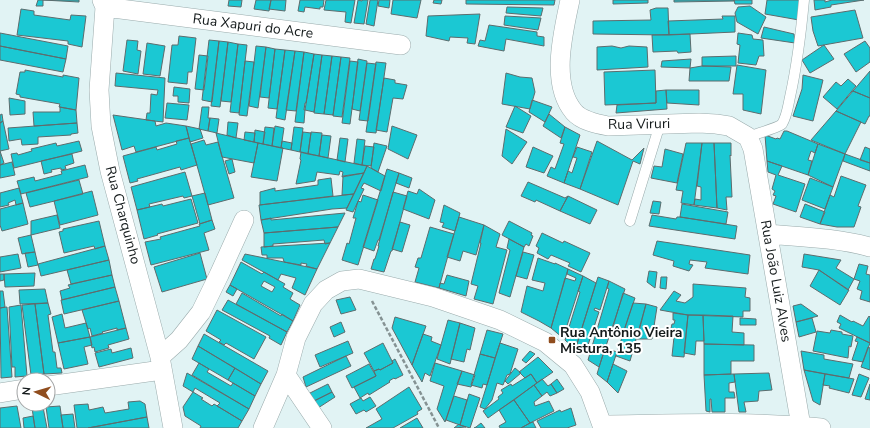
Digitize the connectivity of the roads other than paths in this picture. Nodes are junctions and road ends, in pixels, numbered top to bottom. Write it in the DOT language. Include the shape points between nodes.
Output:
graph roads {
  1 [pos="570,0"];
  2 [pos="804,0"];
  3 [pos="103,4"];
  4 [pos="401,45"];
  5 [pos="660,124"];
  6 [pos="748,137"];
  7 [pos="244,220"];
  8 [pos="630,221"];
  9 [pos="768,234"];
  10 [pos="870,247"];
  11 [pos="161,363"];
  12 [pos="286,375"];
  13 [pos="56,384"];
  14 [pos="16,391"];
  15 [pos="0,393"];
  16 [pos="801,426"];
  17 [pos="602,427"];
  18 [pos="173,428"];
  19 [pos="263,428"];
  20 [pos="322,428"];
  21 [pos="821,428"];
  1 -- 5 [label="street, Rua Viruri" via="562,36 560,76 566,99 575,113 593,124 608,126"];
  2 -- 6 [label="lane" via="795,78 785,116 781,125 776,128"];
  3 -- 4 [label="street, Rua Xapuri do Acre"];
  3 -- 11 [label="street, Rua Charquinho" via="99,90 101,126 110,171"];
  5 -- 6 [label="street, Rua Viruri" via="716,124 729,126"];
  5 -- 8 [label="lane"];
  6 -- 9 [label="street, Rua João Luiz Alves" via="753,149"];
  7 -- 11 [label="street" via="201,312"];
  9 -- 10 [label="street"];
  9 -- 16 [label="street, Rua João Luiz Alves"];
  11 -- 13 [label="street"];
  11 -- 18 [label="street, Rua Charquinho"];
  12 -- 17 [label="street" via="296,338 313,304 326,290 342,281 359,278 434,297 500,320 545,342 573,365 590,392"];
  12 -- 19 [label="street"];
  12 -- 20 [label="street"];
  14 -- 15 [label="street"];
  16 -- 17 [label="street" via="728,424"];
  16 -- 21 [label="street"];
}
